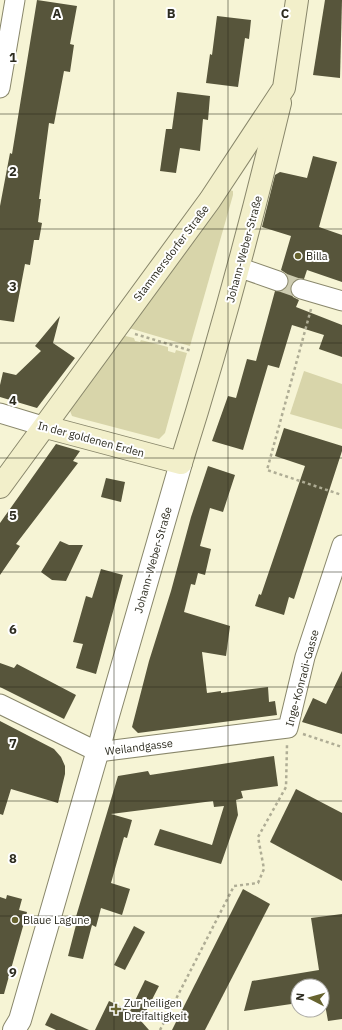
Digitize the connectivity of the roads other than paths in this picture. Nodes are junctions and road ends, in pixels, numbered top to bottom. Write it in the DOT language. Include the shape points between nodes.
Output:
graph roads {
  1 [pos="15,0"];
  2 [pos="297,0"];
  3 [pos="0,88"];
  4 [pos="284,88"];
  5 [pos="238,267"];
  6 [pos="278,281"];
  7 [pos="308,291"];
  8 [pos="342,301"];
  9 [pos="0,413"];
  10 [pos="46,427"];
  11 [pos="181,463"];
  12 [pos="0,487"];
  13 [pos="342,545"];
  14 [pos="0,704"];
  15 [pos="288,728"];
  16 [pos="98,752"];
  17 [pos="14,1030"];
  1 -- 3 [label="street"];
  2 -- 4 [label="main road, Stammersdorfer Straße"];
  4 -- 5 [label="main road, Johann-Weber-Straße"];
  4 -- 10 [label="main road, Stammersdorfer Straße" via="210,200 115,328"];
  5 -- 6 [label="street"];
  5 -- 11 [label="main road, Johann-Weber-Straße" via="214,358"];
  7 -- 8 [label="street"];
  9 -- 10 [label="street, In der goldenen Erden"];
  10 -- 11 [label="main road, In der goldenen Erden"];
  10 -- 12 [label="main road, Stammersdorfer Straße"];
  11 -- 16 [label="street, Johann-Weber-Straße"];
  13 -- 15 [label="street, Inge-Konradi-Gasse" via="306,657"];
  14 -- 16 [label="street, Weilandgasse"];
  15 -- 16 [label="street, Weilandgasse"];
  16 -- 17 [label="street, Johann-Weber-Straße" via="20,1020"];
}
